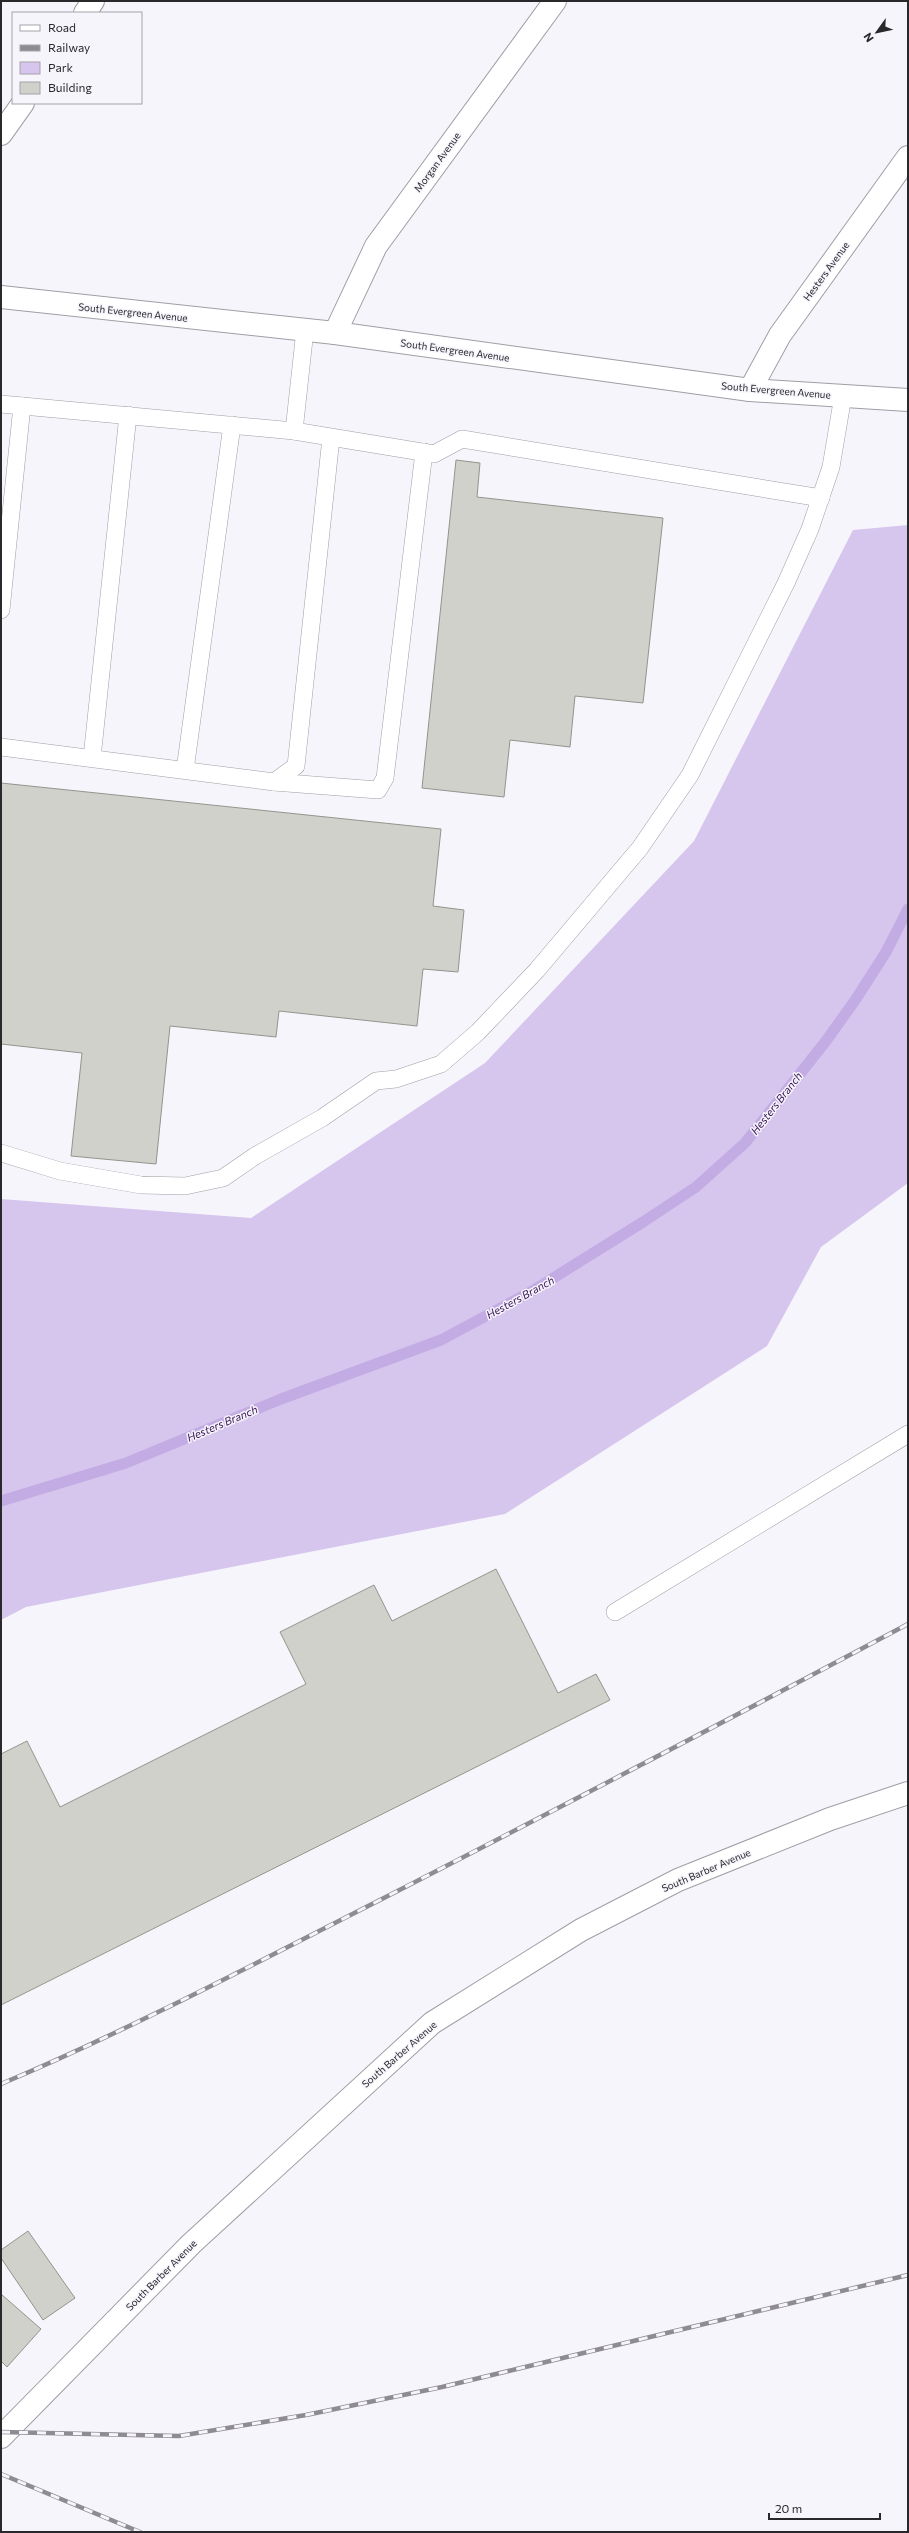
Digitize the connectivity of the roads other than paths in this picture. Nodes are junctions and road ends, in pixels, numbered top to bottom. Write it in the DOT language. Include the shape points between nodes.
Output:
graph roads {
  1 [pos="93,1"];
  2 [pos="556,1"];
  3 [pos="86,12"];
  4 [pos="22,104"];
  5 [pos="1,134"];
  6 [pos="908,157"];
  7 [pos="1,297"];
  8 [pos="305,330"];
  9 [pos="335,333"];
  10 [pos="750,390"];
  11 [pos="843,396"];
  12 [pos="908,400"];
  13 [pos="1,404"];
  14 [pos="22,406"];
  15 [pos="128,415"];
  16 [pos="232,425"];
  17 [pos="294,431"];
  18 [pos="331,438"];
  19 [pos="424,452"];
  20 [pos="821,498"];
  21 [pos="1,610"];
  22 [pos="1,746"];
  23 [pos="92,758"];
  24 [pos="185,770"];
  25 [pos="274,782"];
  26 [pos="1,1153"];
  27 [pos="908,1434"];
  28 [pos="615,1612"];
  29 [pos="908,1793"];
  30 [pos="1,2437"];
  1 -- 3 [label="street"];
  2 -- 9 [label="street, Morgan Avenue" via="376,246"];
  4 -- 5 [label="street"];
  6 -- 10 [label="street, Hesters Avenue" via="780,336"];
  7 -- 8 [label="street, South Evergreen Avenue"];
  8 -- 9 [label="street, South Evergreen Avenue"];
  8 -- 17 [label="lane"];
  9 -- 10 [label="street, South Evergreen Avenue"];
  10 -- 11 [label="street, South Evergreen Avenue"];
  11 -- 12 [label="street, South Evergreen Avenue"];
  11 -- 20 [label="lane" via="831,467"];
  13 -- 14 [label="lane"];
  14 -- 15 [label="lane"];
  14 -- 21 [label="lane"];
  15 -- 16 [label="lane"];
  15 -- 23 [label="lane"];
  16 -- 17 [label="lane"];
  16 -- 24 [label="lane"];
  17 -- 18 [label="lane"];
  18 -- 19 [label="lane"];
  18 -- 25 [label="lane" via="296,766"];
  19 -- 20 [label="lane" via="434,454 462,438"];
  19 -- 25 [label="lane" via="385,778 378,790"];
  20 -- 26 [label="lane" via="786,583 690,775 640,848 542,964 478,1032 441,1064 396,1079 376,1081 322,1118 255,1156 223,1178 185,1186 141,1185 60,1171"];
  22 -- 23 [label="lane"];
  23 -- 24 [label="lane"];
  24 -- 25 [label="lane"];
  27 -- 28 [label="lane"];
  29 -- 30 [label="street, South Barber Avenue" via="830,1820 678,1880 581,1930 432,2024 191,2244"];
}
